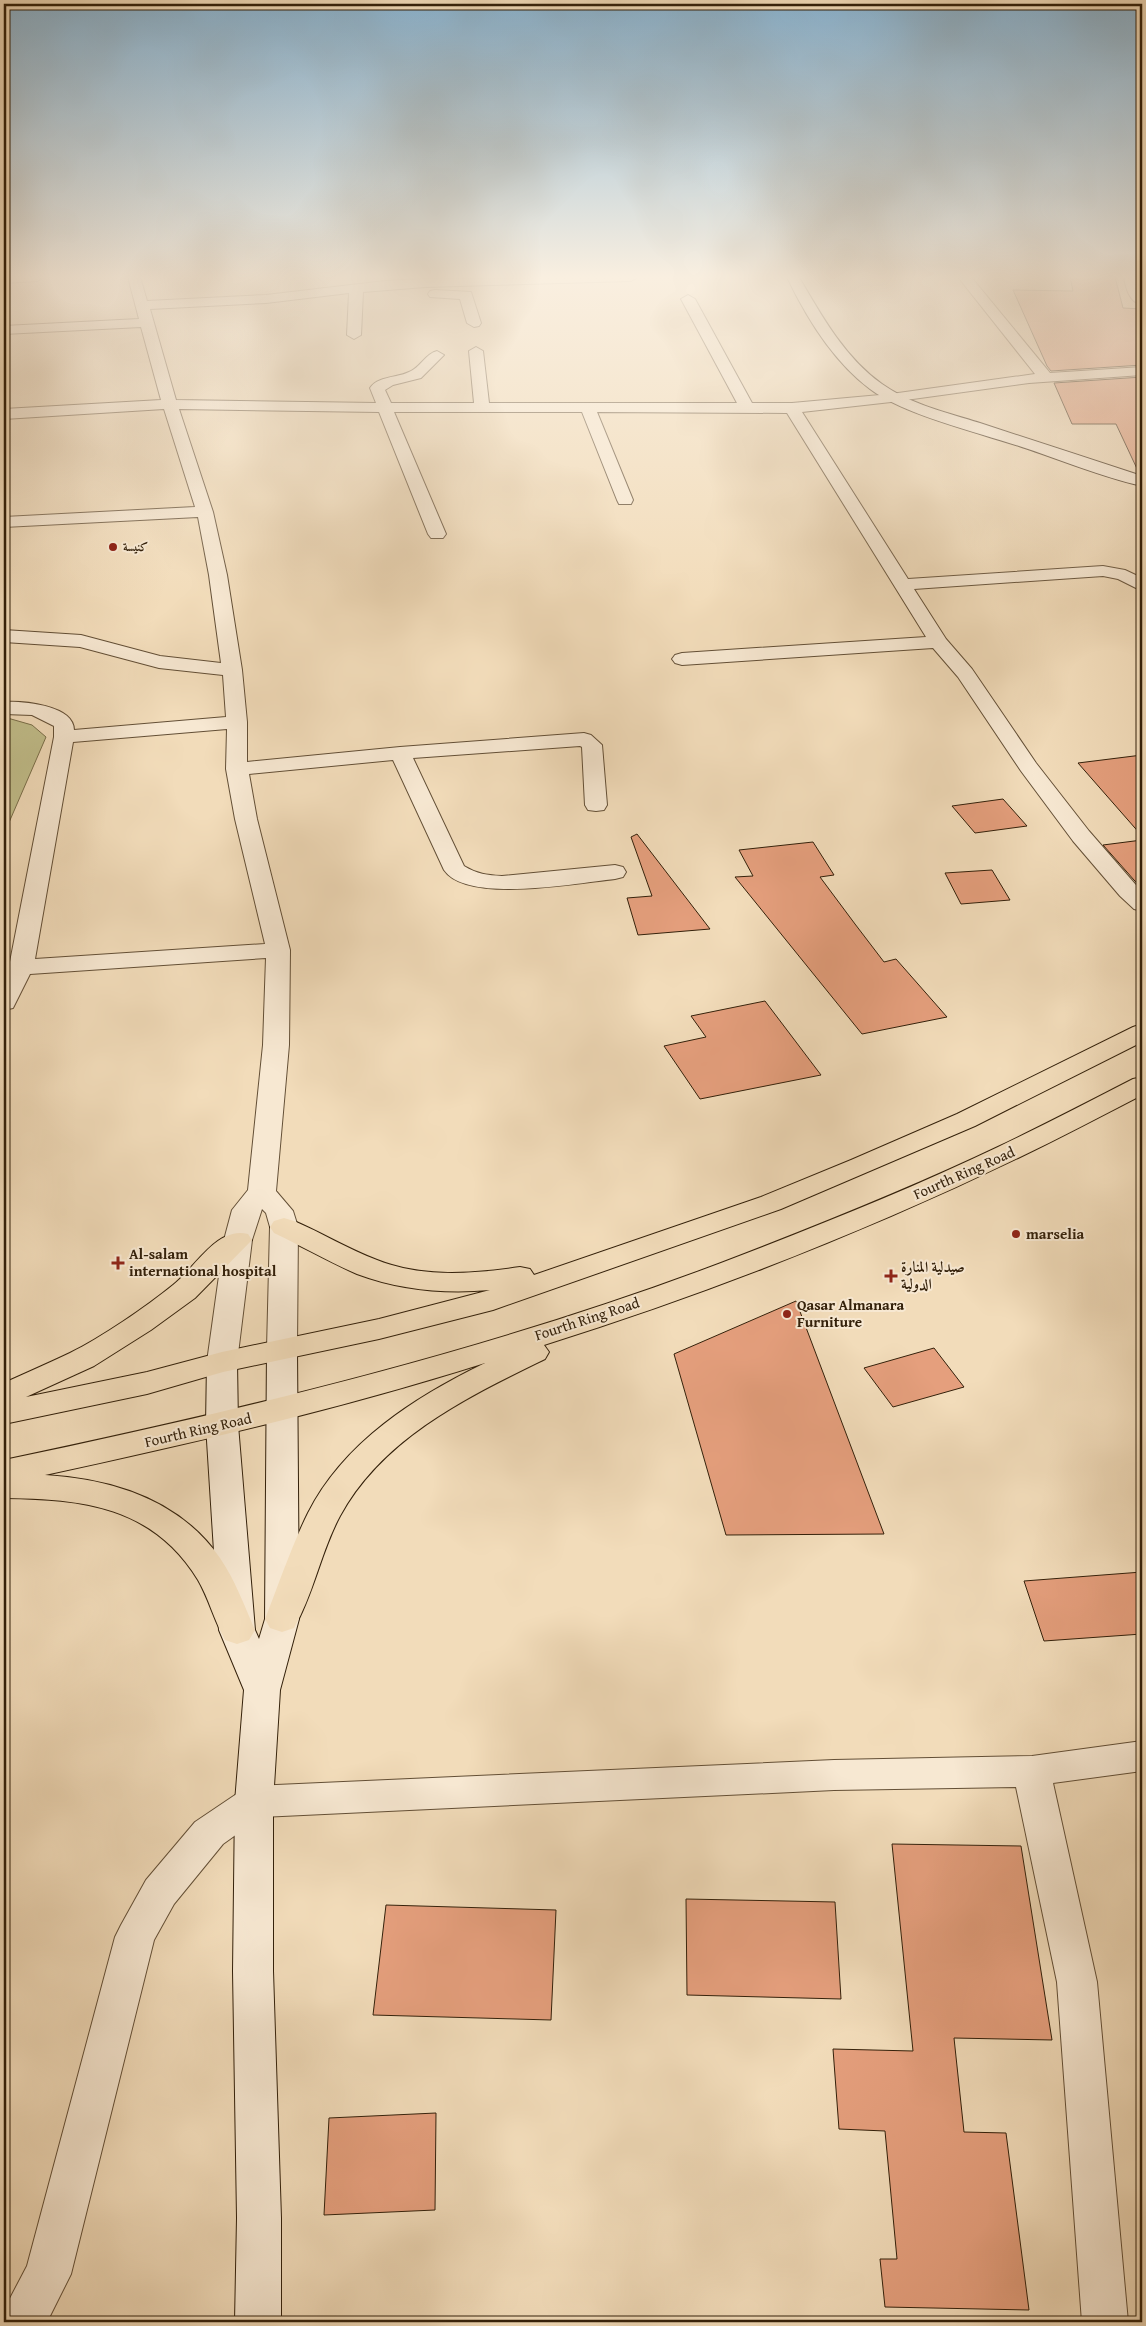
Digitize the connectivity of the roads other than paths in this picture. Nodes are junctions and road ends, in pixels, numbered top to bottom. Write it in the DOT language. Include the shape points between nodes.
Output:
graph roads {
  1 [pos="165,386"];
  2 [pos="381,386"];
  3 [pos="480,386"];
  4 [pos="735,386"];
  5 [pos="875,386"];
  6 [pos="976,386"];
  7 [pos="895,398"];
  8 [pos="170,404"];
  9 [pos="386,407"];
  10 [pos="482,408"];
  11 [pos="588,408"];
  12 [pos="792,408"];
  13 [pos="748,409"];
  14 [pos="4,414"];
  15 [pos="1142,480"];
  16 [pos="625,500"];
  17 [pos="205,512"];
  18 [pos="4,522"];
  19 [pos="438,534"];
  20 [pos="901,585"];
  21 [pos="1142,586"];
  22 [pos="4,636"];
  23 [pos="938,642"];
  24 [pos="682,659"];
  25 [pos="232,670"];
  26 [pos="4,708"];
  27 [pos="237,722"];
  28 [pos="64,737"];
  29 [pos="400,753"];
  30 [pos="238,768"];
  31 [pos="596,805"];
  32 [pos="615,872"];
  33 [pos="1142,904"];
  34 [pos="278,950"];
  35 [pos="21,967"];
  36 [pos="4,1003"];
  37 [pos="1142,1032"];
  38 [pos="1142,1085"];
  39 [pos="262,1192"];
  40 [pos="284,1227"];
  41 [pos="238,1240"];
  42 [pos="593,1266"];
  43 [pos="628,1306"];
  44 [pos="282,1349"];
  45 [pos="222,1362"];
  46 [pos="4,1395"];
  47 [pos="283,1411"];
  48 [pos="4,1413"];
  49 [pos="222,1425"];
  50 [pos="4,1472"];
  51 [pos="4,1486"];
  52 [pos="282,1619"];
  53 [pos="237,1630"];
  54 [pos="262,1690"];
  55 [pos="1142,1756"];
  56 [pos="1032,1771"];
  57 [pos="254,1802"];
  58 [pos="22,2322"];
  59 [pos="258,2322"];
  60 [pos="1105,2322"];
  1 -- 8 [label="street"];
  2 -- 9 [label="street" via="377,388"];
  3 -- 10 [label="street"];
  4 -- 13 [label="street"];
  5 -- 7 [label="street"];
  6 -- 7 [label="street"];
  7 -- 12 [label="street"];
  7 -- 15 [label="street"];
  8 -- 9 [label="street" via="264,408"];
  8 -- 14 [label="street"];
  8 -- 17 [label="street"];
  9 -- 10 [label="street"];
  9 -- 19 [label="street"];
  10 -- 11 [label="street"];
  11 -- 13 [label="street"];
  11 -- 16 [label="street"];
  12 -- 13 [label="street"];
  12 -- 20 [label="street"];
  17 -- 18 [label="street"];
  17 -- 25 [label="street"];
  20 -- 21 [label="street" via="1103,572 1117,573"];
  20 -- 23 [label="street"];
  22 -- 25 [label="street" via="81,641 159,662"];
  23 -- 24 [label="street"];
  23 -- 33 [label="street" via="965,673 1028,767 1081,836"];
  25 -- 27 [label="street"];
  26 -- 28 [label="street" via="46,712 64,724"];
  27 -- 28 [label="street"];
  27 -- 30 [label="street"];
  28 -- 35 [label="street"];
  29 -- 30 [label="street"];
  29 -- 31 [label="street" via="584,739 592,745"];
  29 -- 32 [label="street" via="455,870 466,877 502,883"];
  30 -- 34 [label="street" via="246,819"];
  34 -- 35 [label="street"];
  34 -- 39 [label="street" via="276,1045"];
  35 -- 36 [label="street"];
  37 -- 42 [label="main road" via="966,1120 861,1166 762,1206"];
  38 -- 43 [label="main road, Fourth Ring Road" via="1014,1152 727,1272"];
  39 -- 40 [label="street" via="278,1211"];
  39 -- 41 [label="street" via="246,1210"];
  40 -- 42 [label="main road" via="385,1273 429,1283 484,1282"];
  40 -- 44 [label="street"];
  41 -- 45 [label="street"];
  41 -- 46 [label="main road" via="185,1291 140,1323 83,1359"];
  42 -- 44 [label="main road" via="482,1303"];
  43 -- 47 [label="main road, Fourth Ring Road"];
  43 -- 52 [label="main road" via="454,1391 401,1427 352,1470 324,1514"];
  44 -- 45 [label="main road"];
  44 -- 47 [label="street"];
  45 -- 48 [label="main road"];
  45 -- 49 [label="street"];
  47 -- 49 [label="main road, Fourth Ring Road"];
  47 -- 52 [label="street"];
  49 -- 50 [label="main road, Fourth Ring Road"];
  49 -- 53 [label="street"];
  51 -- 53 [label="main road" via="70,1489 114,1496 149,1512 181,1534 206,1565"];
  52 -- 54 [label="street"];
  53 -- 54 [label="street"];
  54 -- 57 [label="street"];
  55 -- 56 [label="street"];
  56 -- 57 [label="street" via="824,1776"];
  56 -- 60 [label="street" via="1077,1982"];
  57 -- 58 [label="street" via="209,1833 160,1892 135,1937 48,2274"];
  57 -- 59 [label="street"];
}
